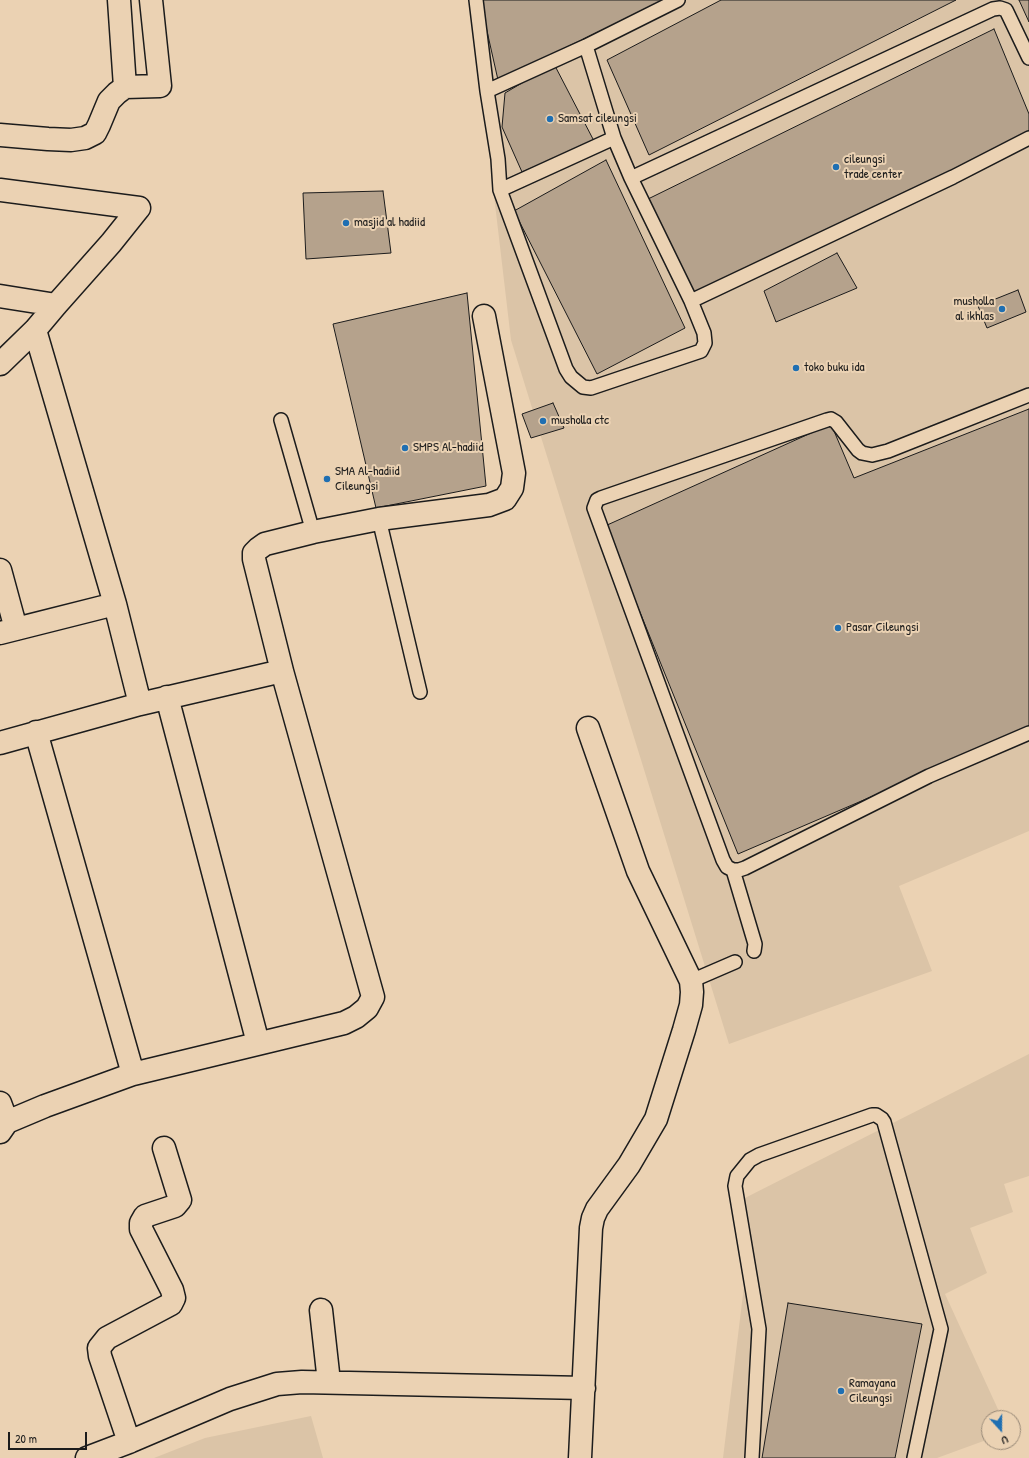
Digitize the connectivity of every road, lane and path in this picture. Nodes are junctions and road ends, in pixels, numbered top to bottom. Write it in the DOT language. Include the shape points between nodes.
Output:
graph roads {
  1 [pos="119,0"];
  2 [pos="151,0"];
  3 [pos="476,0"];
  4 [pos="678,0"];
  5 [pos="586,46"];
  6 [pos="1029,58"];
  7 [pos="125,87"];
  8 [pos="487,91"];
  9 [pos="0,134"];
  10 [pos="614,138"];
  11 [pos="1029,138"];
  12 [pos="631,178"];
  13 [pos="0,190"];
  14 [pos="500,190"];
  15 [pos="0,296"];
  16 [pos="691,301"];
  17 [pos="56,305"];
  18 [pos="484,316"];
  19 [pos="35,330"];
  20 [pos="0,364"];
  21 [pos="1029,395"];
  22 [pos="281,420"];
  23 [pos="379,519"];
  24 [pos="313,532"];
  25 [pos="0,570"];
  26 [pos="115,604"];
  27 [pos="8,631"];
  28 [pos="282,671"];
  29 [pos="420,692"];
  30 [pos="167,697"];
  31 [pos="140,704"];
  32 [pos="588,728"];
  33 [pos="36,732"];
  34 [pos="1029,733"];
  35 [pos="0,743"];
  36 [pos="733,870"];
  37 [pos="754,951"];
  38 [pos="736,962"];
  39 [pos="691,981"];
  40 [pos="258,1043"];
  41 [pos="134,1074"];
  42 [pos="2,1119"];
  43 [pos="164,1148"];
  44 [pos="321,1310"];
  45 [pos="329,1382"];
  46 [pos="584,1388"];
  47 [pos="129,1442"];
  48 [pos="87,1458"];
  49 [pos="580,1458"];
  50 [pos="752,1458"];
  51 [pos="914,1458"];
  1 -- 7 [label="street"];
  2 -- 7 [label="street" via="160,86"];
  3 -- 8 [label="lane"];
  4 -- 5 [label="lane"];
  5 -- 8 [label="lane"];
  5 -- 10 [label="lane"];
  6 -- 12 [label="lane" via="1006,10 993,9"];
  7 -- 9 [label="street" via="109,101 94,133 85,138 48,139"];
  8 -- 14 [label="lane" via="498,158"];
  10 -- 12 [label="lane"];
  10 -- 14 [label="lane"];
  11 -- 16 [label="lane" via="953,177"];
  12 -- 16 [label="lane"];
  13 -- 17 [label="street" via="138,208"];
  14 -- 16 [label="lane" via="566,370 583,387 591,388 701,351 705,343 704,333"];
  15 -- 17 [label="street"];
  17 -- 19 [label="street"];
  18 -- 23 [label="street" via="514,473 512,488 505,499 489,505"];
  19 -- 20 [label="street"];
  19 -- 26 [label="street"];
  21 -- 36 [label="lane" via="872,455 858,450 831,419 597,500 594,508 600,528 723,860 727,867"];
  22 -- 24 [label="lane"];
  23 -- 24 [label="street"];
  23 -- 29 [label="lane"];
  24 -- 28 [label="street" via="265,544 254,553"];
  25 -- 27 [label="street"];
  26 -- 27 [label="street"];
  26 -- 31 [label="street"];
  28 -- 30 [label="street"];
  28 -- 40 [label="street" via="373,996 367,1008 344,1023"];
  30 -- 31 [label="street"];
  30 -- 40 [label="street"];
  31 -- 33 [label="street"];
  32 -- 39 [label="street" via="638,871"];
  33 -- 35 [label="street"];
  33 -- 41 [label="street"];
  34 -- 36 [label="lane" via="929,776 745,868"];
  36 -- 37 [label="lane" via="755,944"];
  38 -- 39 [label="lane"];
  39 -- 46 [label="street" via="688,1017 656,1119 629,1165 597,1209 590,1228"];
  40 -- 41 [label="street"];
  41 -- 42 [label="street"];
  43 -- 47 [label="street" via="180,1200 175,1206 145,1216 141,1229 174,1298 171,1304 107,1338 99,1348"];
  44 -- 45 [label="street"];
  45 -- 46 [label="street"];
  45 -- 47 [label="street" via="277,1384 257,1389"];
  46 -- 49 [label="street"];
  47 -- 48 [label="street"];
  50 -- 51 [label="lane" via="759,1329 735,1186 737,1176 750,1160 759,1155 872,1115 876,1115 884,1122 941,1329"];
}
